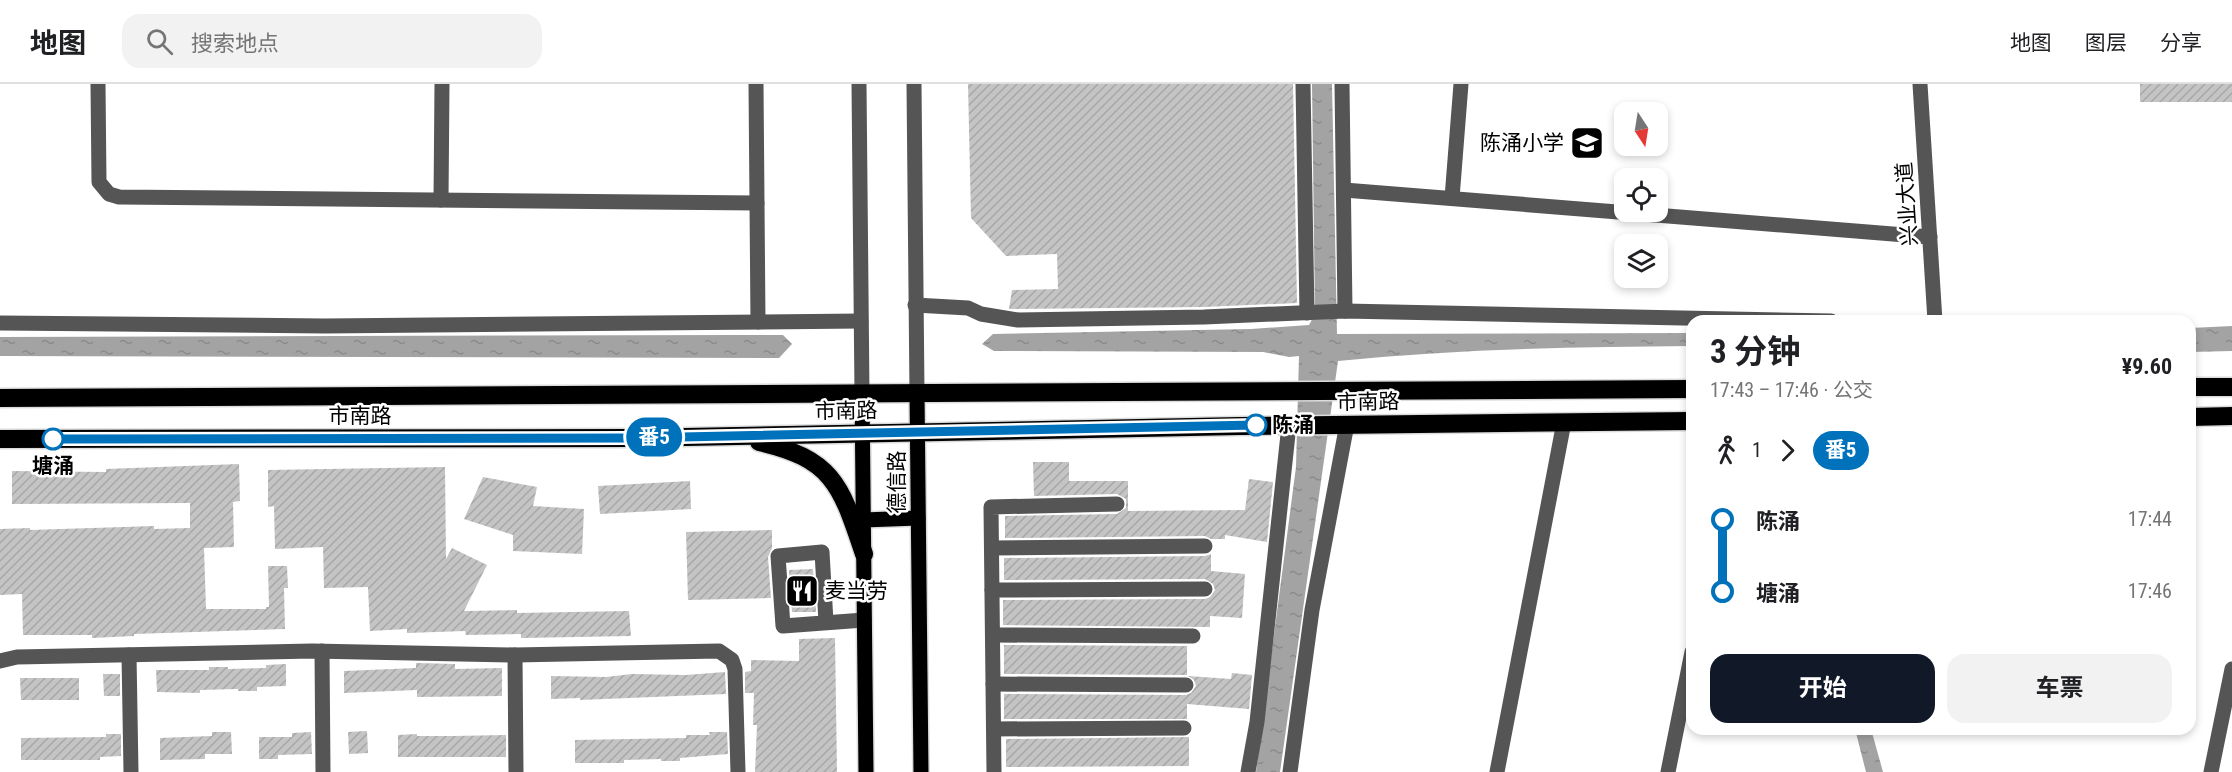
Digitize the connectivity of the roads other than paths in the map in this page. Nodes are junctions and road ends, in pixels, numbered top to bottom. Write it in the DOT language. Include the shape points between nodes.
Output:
graph roads {
  1 [pos="98,84"];
  2 [pos="442,84"];
  3 [pos="756,84"];
  4 [pos="859,84"];
  5 [pos="914,84"];
  6 [pos="1303,84"];
  7 [pos="1342,84"];
  8 [pos="1461,84"];
  9 [pos="1920,84"];
  10 [pos="1344,190"];
  11 [pos="1452,198"];
  12 [pos="441,200"];
  13 [pos="757,203"];
  14 [pos="1930,237"];
  15 [pos="915,305"];
  16 [pos="1341,312"];
  17 [pos="1310,313"];
  18 [pos="1935,315"];
  19 [pos="1686,318"];
  20 [pos="861,321"];
  21 [pos="758,322"];
  22 [pos="0,323"];
  23 [pos="2196,387"];
  24 [pos="2232,387"];
  25 [pos="1686,389"];
  26 [pos="917,393"];
  27 [pos="862,394"];
  28 [pos="0,398"];
  29 [pos="2232,416"];
  30 [pos="2196,417"];
  31 [pos="1686,421"];
  32 [pos="1564,422"];
  33 [pos="1343,424"];
  34 [pos="1291,425"];
  35 [pos="917,432"];
  36 [pos="862,433"];
  37 [pos="731,435"];
  38 [pos="0,439"];
  39 [pos="1117,504"];
  40 [pos="918,518"];
  41 [pos="863,520"];
  42 [pos="1205,546"];
  43 [pos="992,548"];
  44 [pos="864,554"];
  45 [pos="1205,589"];
  46 [pos="992,590"];
  47 [pos="864,620"];
  48 [pos="826,622"];
  49 [pos="993,635"];
  50 [pos="1193,636"];
  51 [pos="322,651"];
  52 [pos="129,655"];
  53 [pos="515,655"];
  54 [pos="0,661"];
  55 [pos="2232,669"];
  56 [pos="1686,682"];
  57 [pos="993,684"];
  58 [pos="1186,685"];
  59 [pos="1184,728"];
  60 [pos="994,729"];
  61 [pos="131,772"];
  62 [pos="323,772"];
  63 [pos="516,772"];
  64 [pos="738,772"];
  65 [pos="866,772"];
  66 [pos="921,772"];
  67 [pos="994,772"];
  68 [pos="1248,772"];
  69 [pos="1290,772"];
  70 [pos="1497,772"];
  71 [pos="1668,772"];
  72 [pos="2211,772"];
  1 -- 12 [label="street" via="99,182 109,194"];
  2 -- 12 [label="street"];
  3 -- 13 [label="street"];
  4 -- 20 [label="street, 德信路"];
  5 -- 15 [label="street, 德信路"];
  6 -- 17 [label="street"];
  7 -- 10 [label="street"];
  8 -- 11 [label="street"];
  9 -- 14 [label="street, 兴业大道"];
  10 -- 11 [label="street"];
  10 -- 16 [label="street"];
  11 -- 14 [label="street"];
  12 -- 13 [label="street"];
  13 -- 21 [label="street"];
  14 -- 18 [label="street, 兴业大道"];
  15 -- 17 [label="street" via="968,308 1018,320"];
  15 -- 26 [label="street, 德信路"];
  16 -- 17 [label="street"];
  16 -- 19 [label="street"];
  20 -- 21 [label="street"];
  20 -- 27 [label="street, 德信路"];
  21 -- 22 [label="street" via="325,326"];
  23 -- 24 [label="highway"];
  25 -- 26 [label="highway, 市南路"];
  26 -- 27 [label="highway, 市南路"];
  26 -- 35 [label="main road, 德信路"];
  27 -- 28 [label="highway, 市南路"];
  27 -- 36 [label="main road, 德信路"];
  29 -- 30 [label="highway"];
  31 -- 32 [label="highway, 市南路"];
  32 -- 33 [label="highway, 市南路"];
  32 -- 70 [label="street"];
  33 -- 34 [label="highway, 市南路"];
  33 -- 69 [label="street"];
  34 -- 35 [label="highway, 市南路"];
  34 -- 68 [label="street"];
  35 -- 36 [label="highway, 市南路"];
  35 -- 40 [label="main road, 德信路"];
  36 -- 37 [label="highway, 市南路"];
  36 -- 41 [label="main road, 德信路"];
  37 -- 38 [label="highway, 市南路"];
  37 -- 44 [label="highway" via="785,448 828,474 847,502"];
  39 -- 43 [label="street" via="991,507"];
  40 -- 41 [label="main road"];
  40 -- 66 [label="main road, 德信路"];
  41 -- 44 [label="main road, 德信路"];
  42 -- 43 [label="street"];
  43 -- 46 [label="street"];
  44 -- 47 [label="main road, 德信路"];
  45 -- 46 [label="street"];
  46 -- 49 [label="street"];
  47 -- 48 [label="street"];
  47 -- 65 [label="main road, 德信路"];
  48 -- 48 [label="street" via="822,552 778,556 783,626"];
  49 -- 50 [label="street"];
  49 -- 57 [label="street"];
  51 -- 52 [label="street"];
  51 -- 53 [label="street"];
  51 -- 62 [label="street"];
  52 -- 54 [label="street" via="17,657"];
  52 -- 61 [label="street"];
  53 -- 63 [label="street"];
  53 -- 64 [label="street" via="719,651 727,655 735,669"];
  55 -- 72 [label="street"];
  56 -- 71 [label="street"];
  57 -- 58 [label="street"];
  57 -- 60 [label="street"];
  59 -- 60 [label="street"];
  60 -- 67 [label="street"];
}
